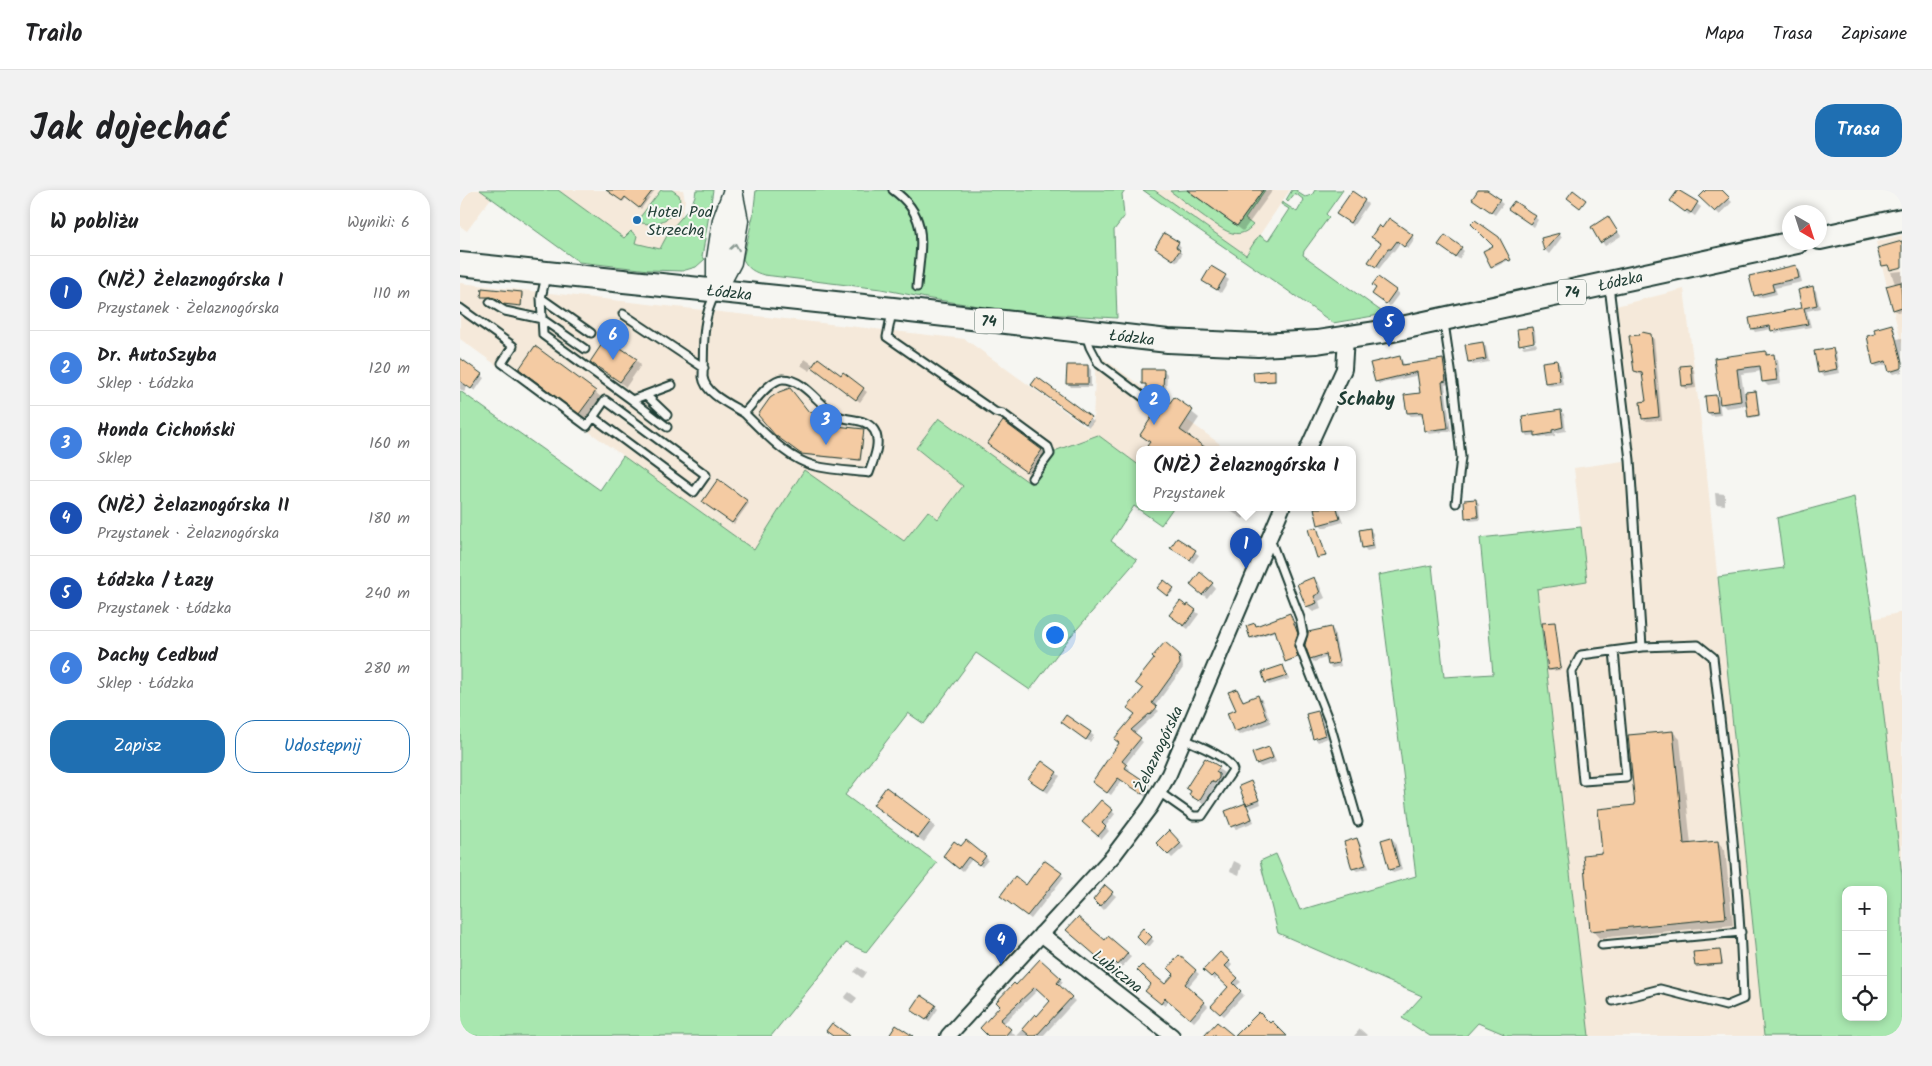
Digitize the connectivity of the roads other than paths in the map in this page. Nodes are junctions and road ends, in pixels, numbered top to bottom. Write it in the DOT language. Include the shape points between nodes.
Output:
graph roads {
  1 [pos="733,190"];
  2 [pos="893,190"];
  3 [pos="1902,220"];
  4 [pos="1827,236"];
  5 [pos="1782,245"];
  6 [pos="460,264"];
  7 [pos="546,274"];
  8 [pos="1608,284"];
  9 [pos="917,288"];
  10 [pos="716,292"];
  11 [pos="541,298"];
  12 [pos="490,302"];
  13 [pos="460,308"];
  14 [pos="893,309"];
  15 [pos="622,314"];
  16 [pos="542,319"];
  17 [pos="1443,320"];
  18 [pos="1085,332"];
  19 [pos="592,333"];
  20 [pos="1346,338"];
  21 [pos="585,349"];
  22 [pos="704,368"];
  23 [pos="672,385"];
  24 [pos="646,395"];
  25 [pos="632,400"];
  26 [pos="1159,409"];
  27 [pos="744,413"];
  28 [pos="667,415"];
  29 [pos="593,417"];
  30 [pos="667,427"];
  31 [pos="1309,446"];
  32 [pos="1032,478"];
  33 [pos="1456,503"];
  34 [pos="1281,511"];
  35 [pos="1269,538"];
  36 [pos="1642,647"];
  37 [pos="1614,651"];
  38 [pos="1184,738"];
  39 [pos="1160,792"];
  40 [pos="1358,822"];
  41 [pos="1741,932"];
  42 [pos="1041,934"];
  43 [pos="1602,945"];
  44 [pos="1613,1001"];
  45 [pos="948,1036"];
  46 [pos="1172,1036"];
  1 -- 10 [label="street" via="722,220 716,259"];
  2 -- 9 [label="lane" via="912,207 920,222"];
  3 -- 4 [label="main road"];
  5 -- 8 [label="main road, Łódzka / 74"];
  6 -- 7 [label="main road, Łódzka / 74"];
  7 -- 10 [label="main road, Łódzka / 74"];
  7 -- 11 [label="lane"];
  8 -- 17 [label="main road, Łódzka / 74"];
  8 -- 36 [label="lane" via="1630,460"];
  10 -- 14 [label="main road, Łódzka / 74"];
  10 -- 22 [label="lane" via="706,318"];
  11 -- 16 [label="lane"];
  11 -- 19 [label="lane"];
  12 -- 16 [label="lane" via="505,311"];
  13 -- 29 [label="lane" via="513,346 502,363 587,426"];
  14 -- 18 [label="main road, Łódzka / 74"];
  14 -- 32 [label="lane" via="887,337 1048,447 1050,454"];
  15 -- 22 [label="lane"];
  16 -- 21 [label="lane"];
  16 -- 25 [label="lane" via="543,335"];
  17 -- 20 [label="main road, Łódzka / 74"];
  17 -- 33 [label="lane" via="1461,457"];
  18 -- 20 [label="main road, Łódzka / 74" via="1226,344 1290,344"];
  18 -- 26 [label="lane" via="1099,364"];
  20 -- 31 [label="street" via="1344,369"];
  22 -- 27 [label="lane" via="704,382 709,390"];
  23 -- 24 [label="lane"];
  24 -- 25 [label="lane"];
  24 -- 28 [label="lane"];
  25 -- 30 [label="lane"];
  27 -- 27 [label="lane" via="774,381 784,379 797,383 837,416 859,419 874,428 878,439 869,473 805,463 776,444"];
  29 -- 29 [label="lane" via="605,400 706,475 694,492"];
  34 -- 35 [label="street, Żelaznogórska"];
  35 -- 38 [label="street, Żelaznogórska"];
  35 -- 40 [label="lane" via="1300,618 1303,634 1299,644 1330,724"];
  36 -- 37 [label="lane"];
  36 -- 41 [label="lane" via="1698,645 1713,657"];
  37 -- 37 [label="lane" via="1581,654 1572,672 1583,781 1626,778"];
  38 -- 39 [label="street, Żelaznogórska"];
  38 -- 39 [label="lane" via="1225,760 1233,770 1202,816 1193,816"];
  39 -- 42 [label="street, Żelaznogórska" via="1113,856"];
  41 -- 43 [label="lane"];
  41 -- 44 [label="lane" via="1743,999 1726,1006 1660,989"];
  42 -- 45 [label="street, Żelaznogórska"];
  42 -- 46 [label="street, Lubiczna"];
}
